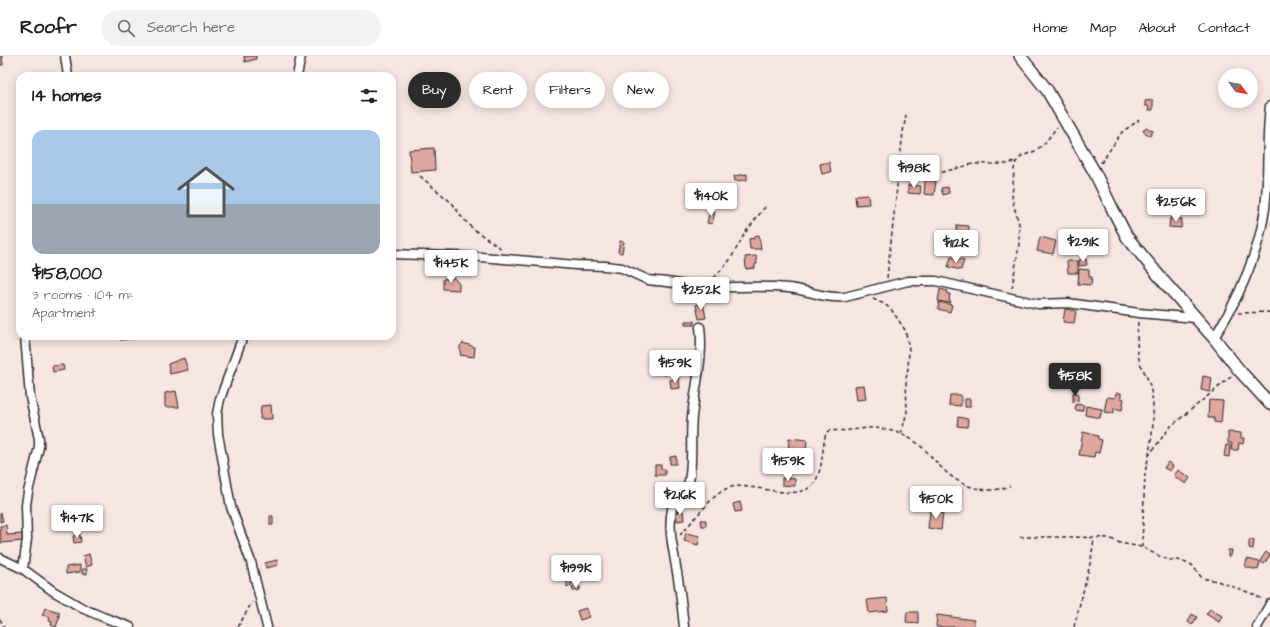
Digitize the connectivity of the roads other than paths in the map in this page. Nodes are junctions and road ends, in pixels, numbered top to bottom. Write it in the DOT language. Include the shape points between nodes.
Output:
graph roads {
  1 [pos="65,56"];
  2 [pos="301,56"];
  3 [pos="1020,56"];
  4 [pos="67,72"];
  5 [pos="298,72"];
  6 [pos="1270,106"];
  7 [pos="1269,127"];
  8 [pos="396,254"];
  9 [pos="1196,318"];
  10 [pos="700,327"];
  11 [pos="1214,338"];
  12 [pos="25,340"];
  13 [pos="242,340"];
  14 [pos="1270,404"];
  15 [pos="0,558"];
  16 [pos="23,569"];
  17 [pos="1267,603"];
  18 [pos="130,627"];
  19 [pos="267,627"];
  20 [pos="684,627"];
  21 [pos="1257,627"];
  1 -- 4 [label="street"];
  2 -- 5 [label="street"];
  3 -- 9 [label="main road" via="1047,90 1095,173 1127,237"];
  6 -- 7 [label="street"];
  7 -- 11 [label="street" via="1265,208 1259,240 1246,279 1230,314"];
  8 -- 9 [label="street" via="481,257 622,268 648,280 706,287 770,286 837,298 908,281 936,281 1038,304 1068,303"];
  9 -- 11 [label="main road"];
  10 -- 20 [label="street" via="702,342 692,416 689,482 682,496 674,502 670,529"];
  11 -- 14 [label="main road"];
  12 -- 16 [label="street" via="30,397 39,447 26,506 27,539"];
  13 -- 19 [label="street" via="220,399 217,414 218,434 231,507 251,562"];
  15 -- 16 [label="street"];
  16 -- 18 [label="street" via="84,609"];
  17 -- 21 [label="street"];
}
